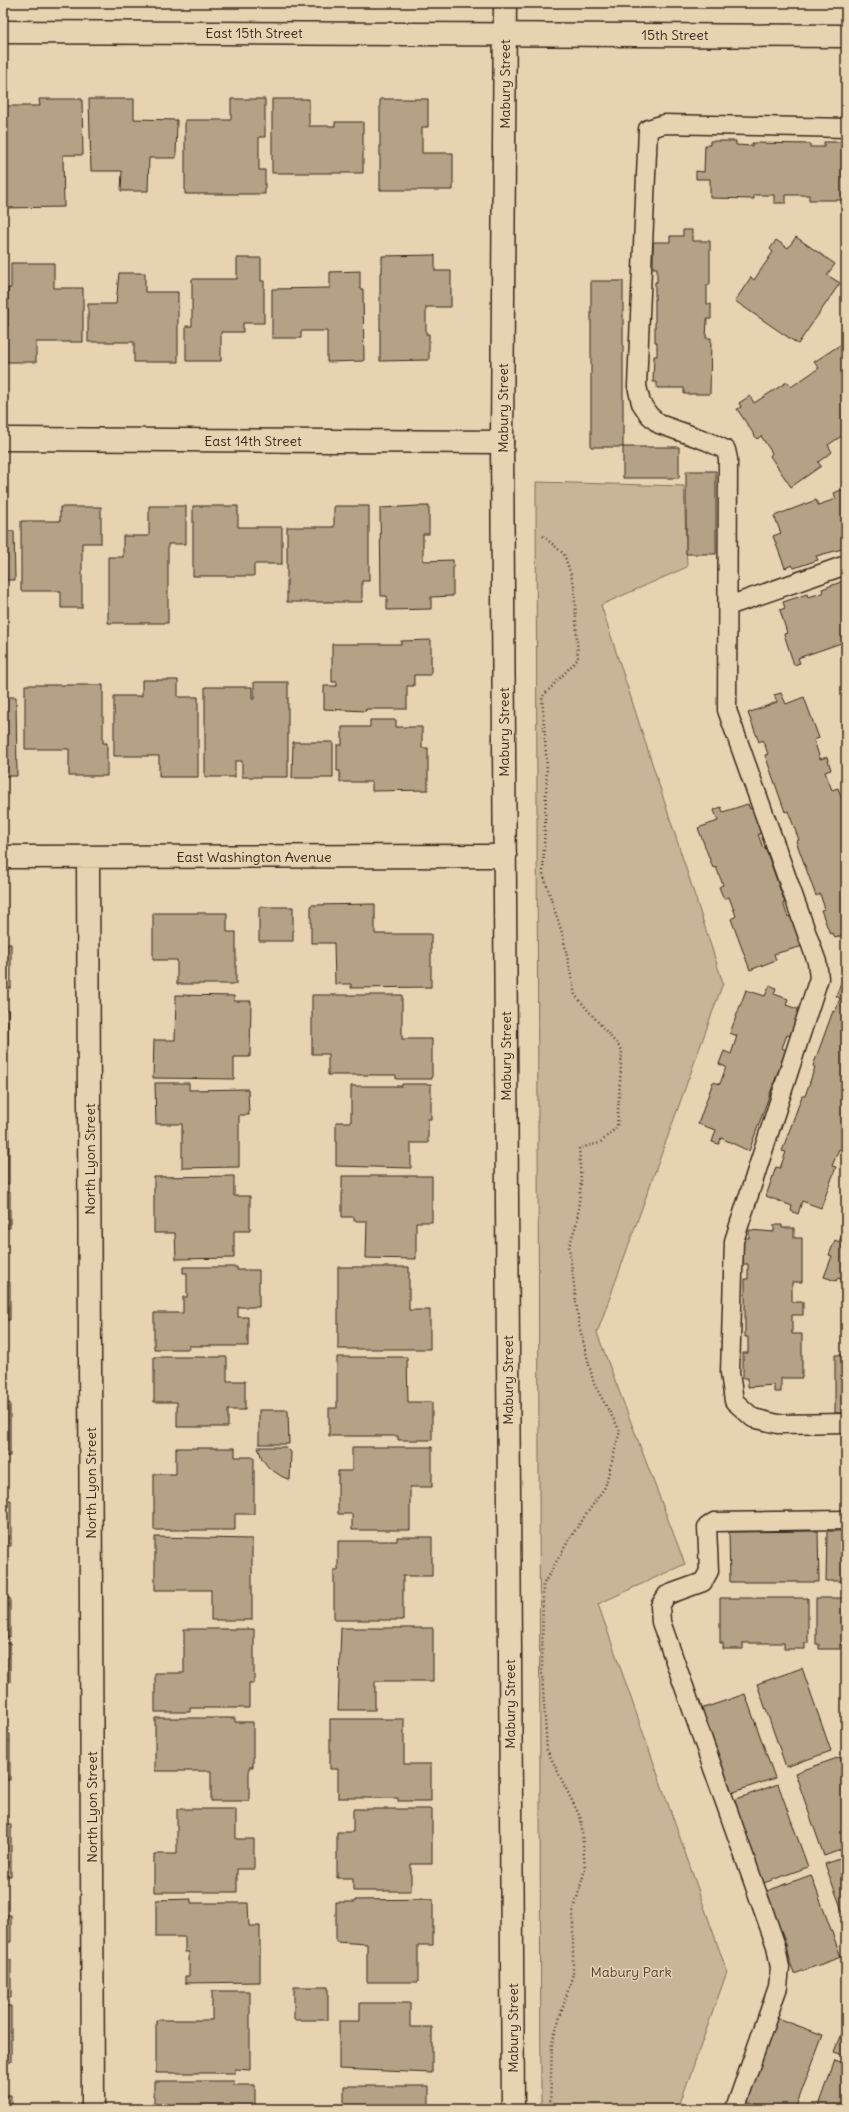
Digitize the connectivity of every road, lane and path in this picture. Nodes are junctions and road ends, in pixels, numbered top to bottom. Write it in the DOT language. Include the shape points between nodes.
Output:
graph roads {
  1 [pos="505,3"];
  2 [pos="3,32"];
  3 [pos="505,34"];
  4 [pos="846,36"];
  5 [pos="846,128"];
  6 [pos="3,439"];
  7 [pos="502,442"];
  8 [pos="543,536"];
  9 [pos="846,565"];
  10 [pos="728,606"];
  11 [pos="505,856"];
  12 [pos="3,857"];
  13 [pos="88,857"];
  14 [pos="846,1423"];
  15 [pos="846,1520"];
  16 [pos="93,2109"];
  17 [pos="513,2109"];
  18 [pos="550,2109"];
  19 [pos="735,2109"];
  1 -- 3 [label="street, Mabury Street"];
  2 -- 3 [label="street, East 15th Street"];
  3 -- 4 [label="street, 15th Street"];
  3 -- 7 [label="street, Mabury Street"];
  5 -- 10 [label="lane" via="664,124 648,129 637,386 641,404 659,424 726,450"];
  6 -- 7 [label="street, East 14th Street"];
  7 -- 11 [label="street, Mabury Street"];
  8 -- 18 [label="path" via="564,554 574,584 578,659 542,697 547,768 543,874 563,936 574,995 622,1050 617,1127 600,1143 579,1148 581,1182 577,1222 570,1246 579,1325 594,1384 620,1431 605,1487 570,1538 543,1585 542,1673 547,1750 581,1819 585,1869 573,1913 573,1974 552,2043"];
  9 -- 10 [label="lane"];
  10 -- 14 [label="lane" via="727,710 817,962 819,978 734,1241 730,1373 734,1401 753,1418 778,1424"];
  11 -- 13 [label="street, East Washington Avenue"];
  11 -- 17 [label="street, Mabury Street"];
  12 -- 13 [label="street, East Washington Avenue"];
  13 -- 16 [label="street, North Lyon Street"];
  15 -- 19 [label="lane" via="714,1522 707,1527 709,1571 703,1582 668,1595 660,1606 661,1622 776,1946 780,1968 778,1987"];
}
